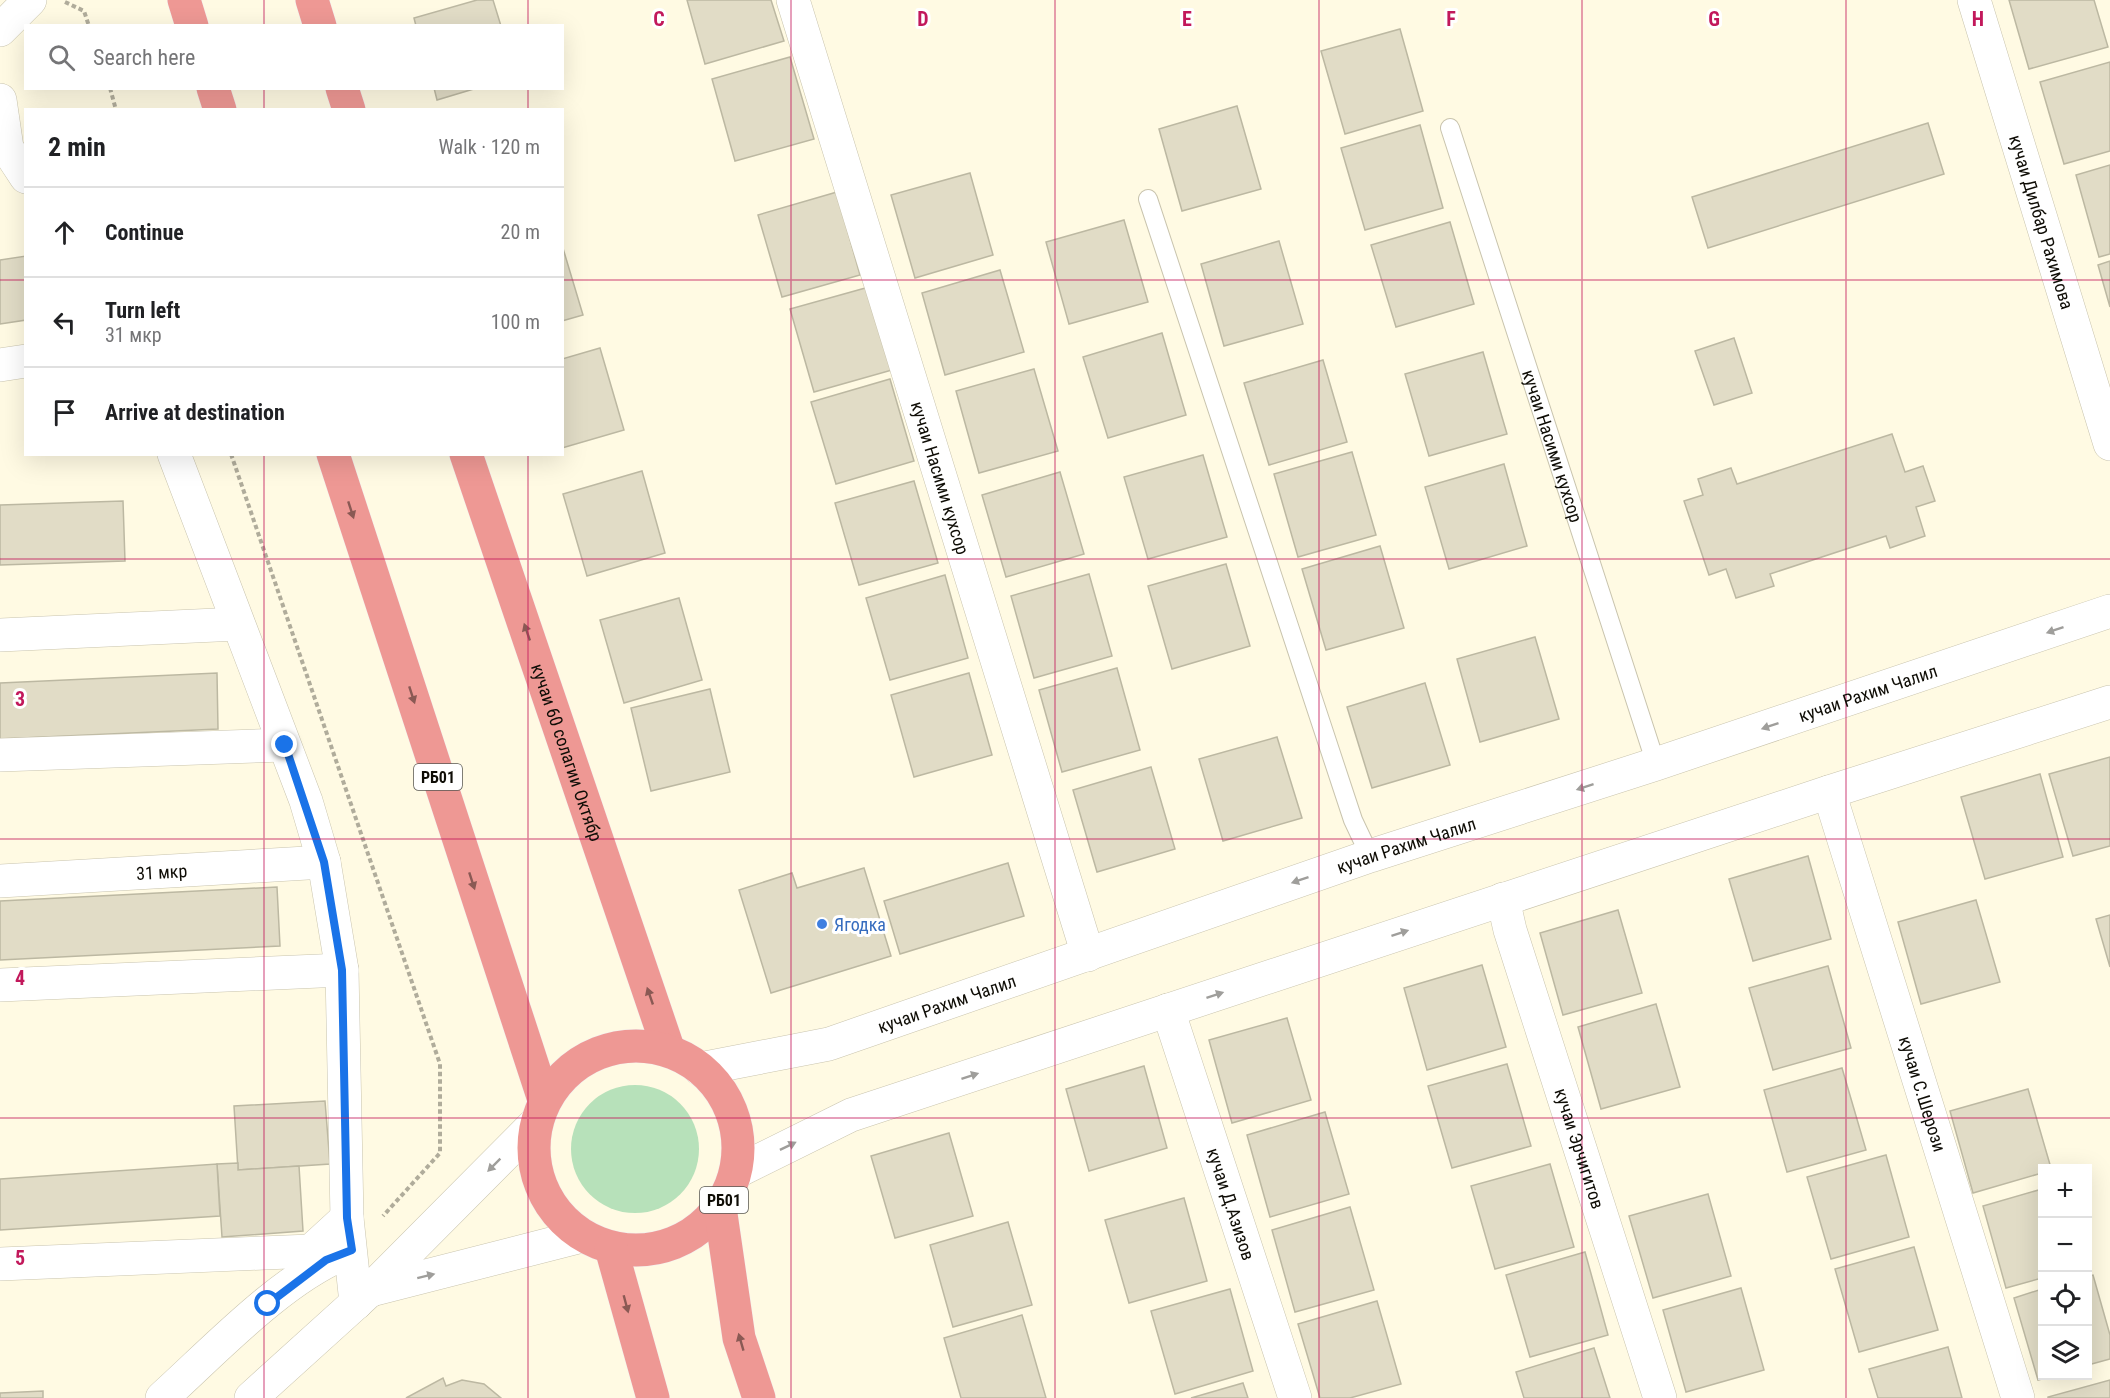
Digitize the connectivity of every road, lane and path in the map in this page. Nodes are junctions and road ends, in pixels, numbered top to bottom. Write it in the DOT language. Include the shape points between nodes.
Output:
graph roads {
  1 [pos="30,0"];
  2 [pos="62,0"];
  3 [pos="184,0"];
  4 [pos="312,0"];
  5 [pos="794,0"];
  6 [pos="1974,0"];
  7 [pos="88,24"];
  8 [pos="191,24"];
  9 [pos="320,24"];
  10 [pos="0,30"];
  11 [pos="111,90"];
  12 [pos="214,90"];
  13 [pos="343,90"];
  14 [pos="0,100"];
  15 [pos="115,108"];
  16 [pos="218,108"];
  17 [pos="348,108"];
  18 [pos="1450,128"];
  19 [pos="24,174"];
  20 [pos="1148,199"];
  21 [pos="24,361"];
  22 [pos="0,365"];
  23 [pos="2110,444"];
  24 [pos="175,456"];
  25 [pos="334,456"];
  26 [pos="467,456"];
  27 [pos="2110,611"];
  28 [pos="238,624"];
  29 [pos="0,636"];
  30 [pos="2110,702"];
  31 [pos="285,745"];
  32 [pos="0,755"];
  33 [pos="1656,764"];
  34 [pos="1829,792"];
  35 [pos="1370,856"];
  36 [pos="324,862"];
  37 [pos="0,880"];
  38 [pos="1503,899"];
  39 [pos="1088,955"];
  40 [pos="342,970"];
  41 [pos="0,985"];
  42 [pos="1168,1010"];
  43 [pos="669,1051"];
  44 [pos="700,1069"];
  45 [pos="540,1112"];
  46 [pos="736,1172"];
  47 [pos="720,1207"];
  48 [pos="347,1218"];
  49 [pos="596,1242"];
  50 [pos="352,1250"];
  51 [pos="0,1264"];
  52 [pos="362,1297"];
  53 [pos="162,1398"];
  54 [pos="251,1398"];
  55 [pos="653,1398"];
  56 [pos="759,1398"];
  57 [pos="1295,1398"];
  58 [pos="1660,1398"];
  59 [pos="2018,1398"];
  1 -- 10 [label="street"];
  2 -- 7 [label="path" via="84,11"];
  3 -- 8 [label="highway"];
  4 -- 9 [label="highway"];
  5 -- 39 [label="street, кучаи Насими кухсор"];
  6 -- 23 [label="street, кучаи Дилбар Рахимова"];
  11 -- 15 [label="path"];
  12 -- 16 [label="highway"];
  13 -- 17 [label="highway"];
  14 -- 19 [label="street" via="7,148"];
  18 -- 33 [label="lane, кучаи Насими кухсор"];
  20 -- 35 [label="lane" via="1353,820"];
  21 -- 22 [label="street"];
  24 -- 28 [label="street"];
  25 -- 45 [label="highway, РБ01, one-way"];
  43 -- 26 [label="highway, кучаи 60 солагии Октябр, one-way"];
  27 -- 33 [label="street, кучаи Рахим Чалил, one-way"];
  28 -- 29 [label="street"];
  28 -- 31 [label="street"];
  30 -- 34 [label="street"];
  31 -- 32 [label="street"];
  31 -- 36 [label="street"];
  33 -- 35 [label="street, кучаи Рахим Чалил, one-way"];
  34 -- 38 [label="street"];
  34 -- 59 [label="street, кучаи С.Шерози"];
  35 -- 39 [label="street, кучаи Рахим Чалил, one-way"];
  36 -- 37 [label="street, 31 мкр"];
  36 -- 40 [label="street"];
  42 -- 38 [label="street, one-way"];
  38 -- 58 [label="street, кучаи Эрчигитов"];
  39 -- 44 [label="street, кучаи Рахим Чалил" via="829,1044"];
  40 -- 41 [label="street"];
  40 -- 48 [label="street"];
  46 -- 42 [label="street, one-way" via="851,1115"];
  42 -- 57 [label="street, кучаи Д.Азизов"];
  43 -- 44 [label="highway, РБ01"];
  43 -- 45 [label="highway, РБ01" via="640,1046 585,1059 561,1077"];
  44 -- 46 [label="highway, РБ01" via="720,1090 733,1115 738,1143"];
  45 -- 49 [label="highway, РБ01" via="533,1156 540,1188 557,1215"];
  45 -- 52 [label="street, one-way"];
  46 -- 47 [label="highway, РБ01"];
  47 -- 49 [label="highway, РБ01" via="699,1229 672,1245 642,1251"];
  56 -- 47 [label="highway, РБ01, one-way" via="739,1338"];
  48 -- 50 [label="street"];
  48 -- 51 [label="street" via="311,1251"];
  52 -- 49 [label="street, one-way"];
  49 -- 55 [label="highway, one-way"];
  50 -- 52 [label="street"];
  50 -- 53 [label="street" via="326,1260 268,1304"];
  52 -- 54 [label="street"];
}
